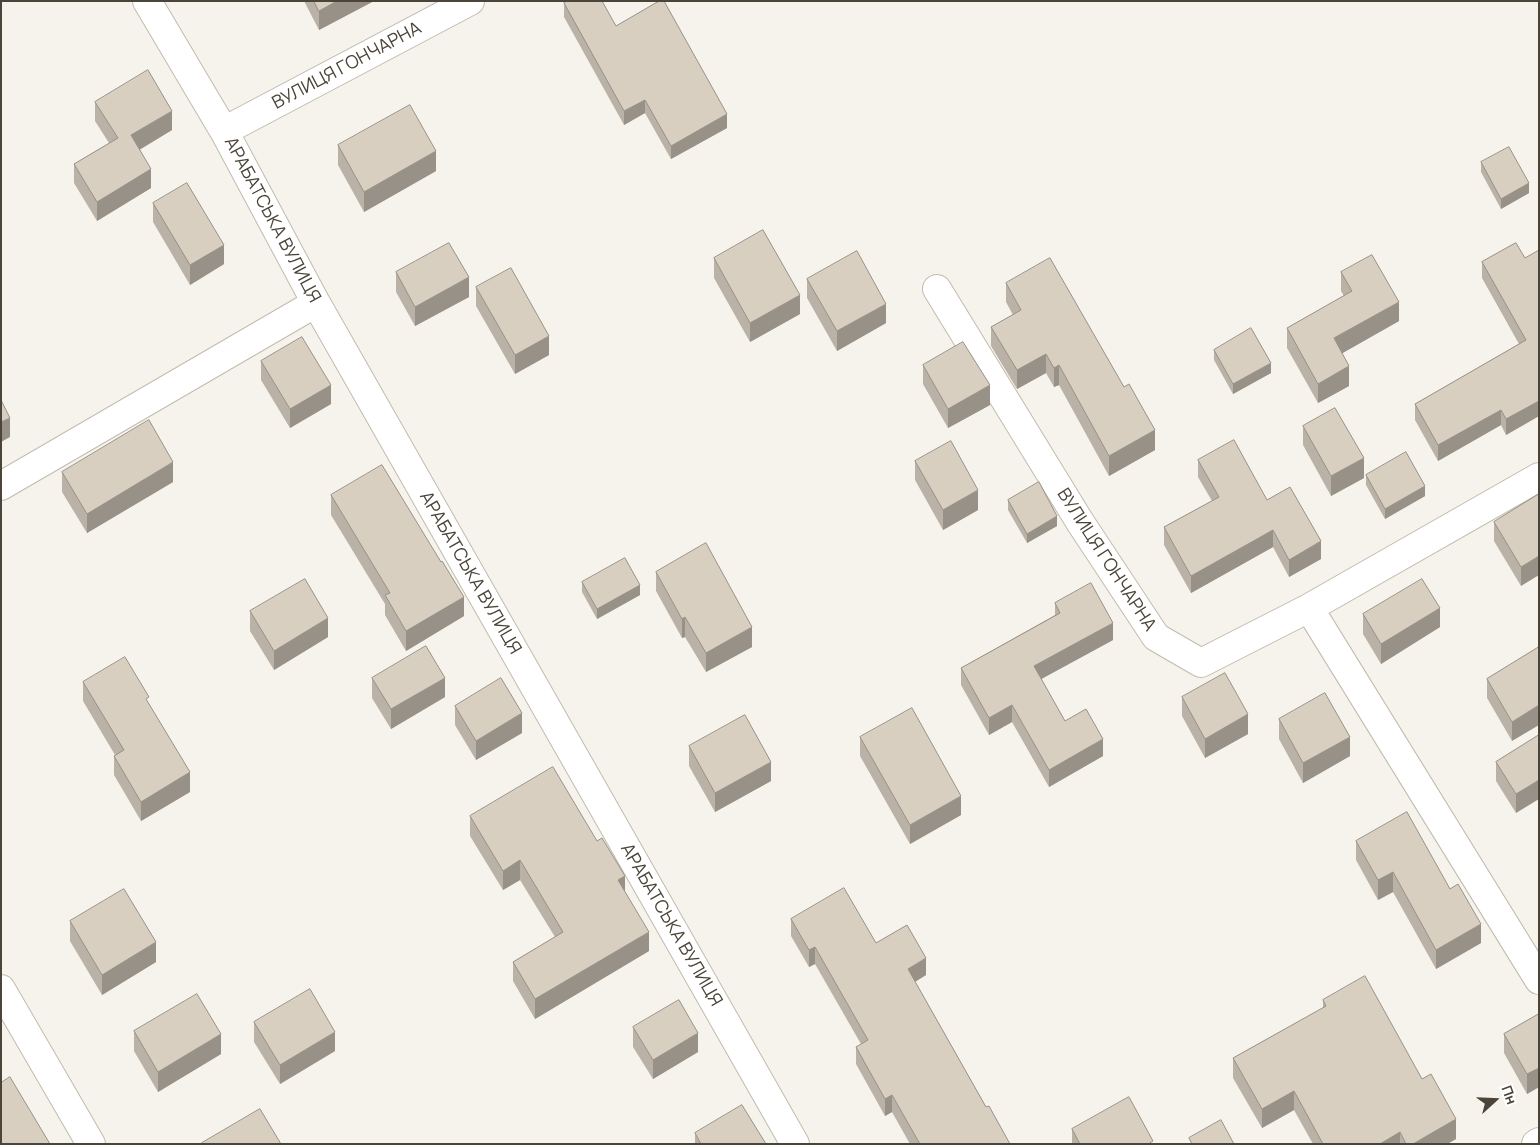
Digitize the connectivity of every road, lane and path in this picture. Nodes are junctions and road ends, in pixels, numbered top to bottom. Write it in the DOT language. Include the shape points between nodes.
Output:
graph roads {
  1 [pos="146,1"];
  2 [pos="470,1"];
  3 [pos="224,130"];
  4 [pos="937,289"];
  5 [pos="316,303"];
  6 [pos="1539,477"];
  7 [pos="1,486"];
  8 [pos="1309,608"];
  9 [pos="1539,980"];
  10 [pos="1,989"];
  11 [pos="91,1144"];
  12 [pos="796,1144"];
  1 -- 3 [label="street, АРАБАТСЬКА ВУЛИЦЯ"];
  2 -- 3 [label="street, ВУЛИЦЯ ГОНЧАРНА"];
  3 -- 5 [label="street, АРАБАТСЬКА ВУЛИЦЯ"];
  4 -- 8 [label="street, ВУЛИЦЯ ГОНЧАРНА" via="1080,522 1156,637 1201,663"];
  5 -- 7 [label="street"];
  5 -- 12 [label="street, АРАБАТСЬКА ВУЛИЦЯ"];
  6 -- 8 [label="street, ВУЛИЦЯ ГОНЧАРНА"];
  8 -- 9 [label="street"];
  10 -- 11 [label="street"];
}
